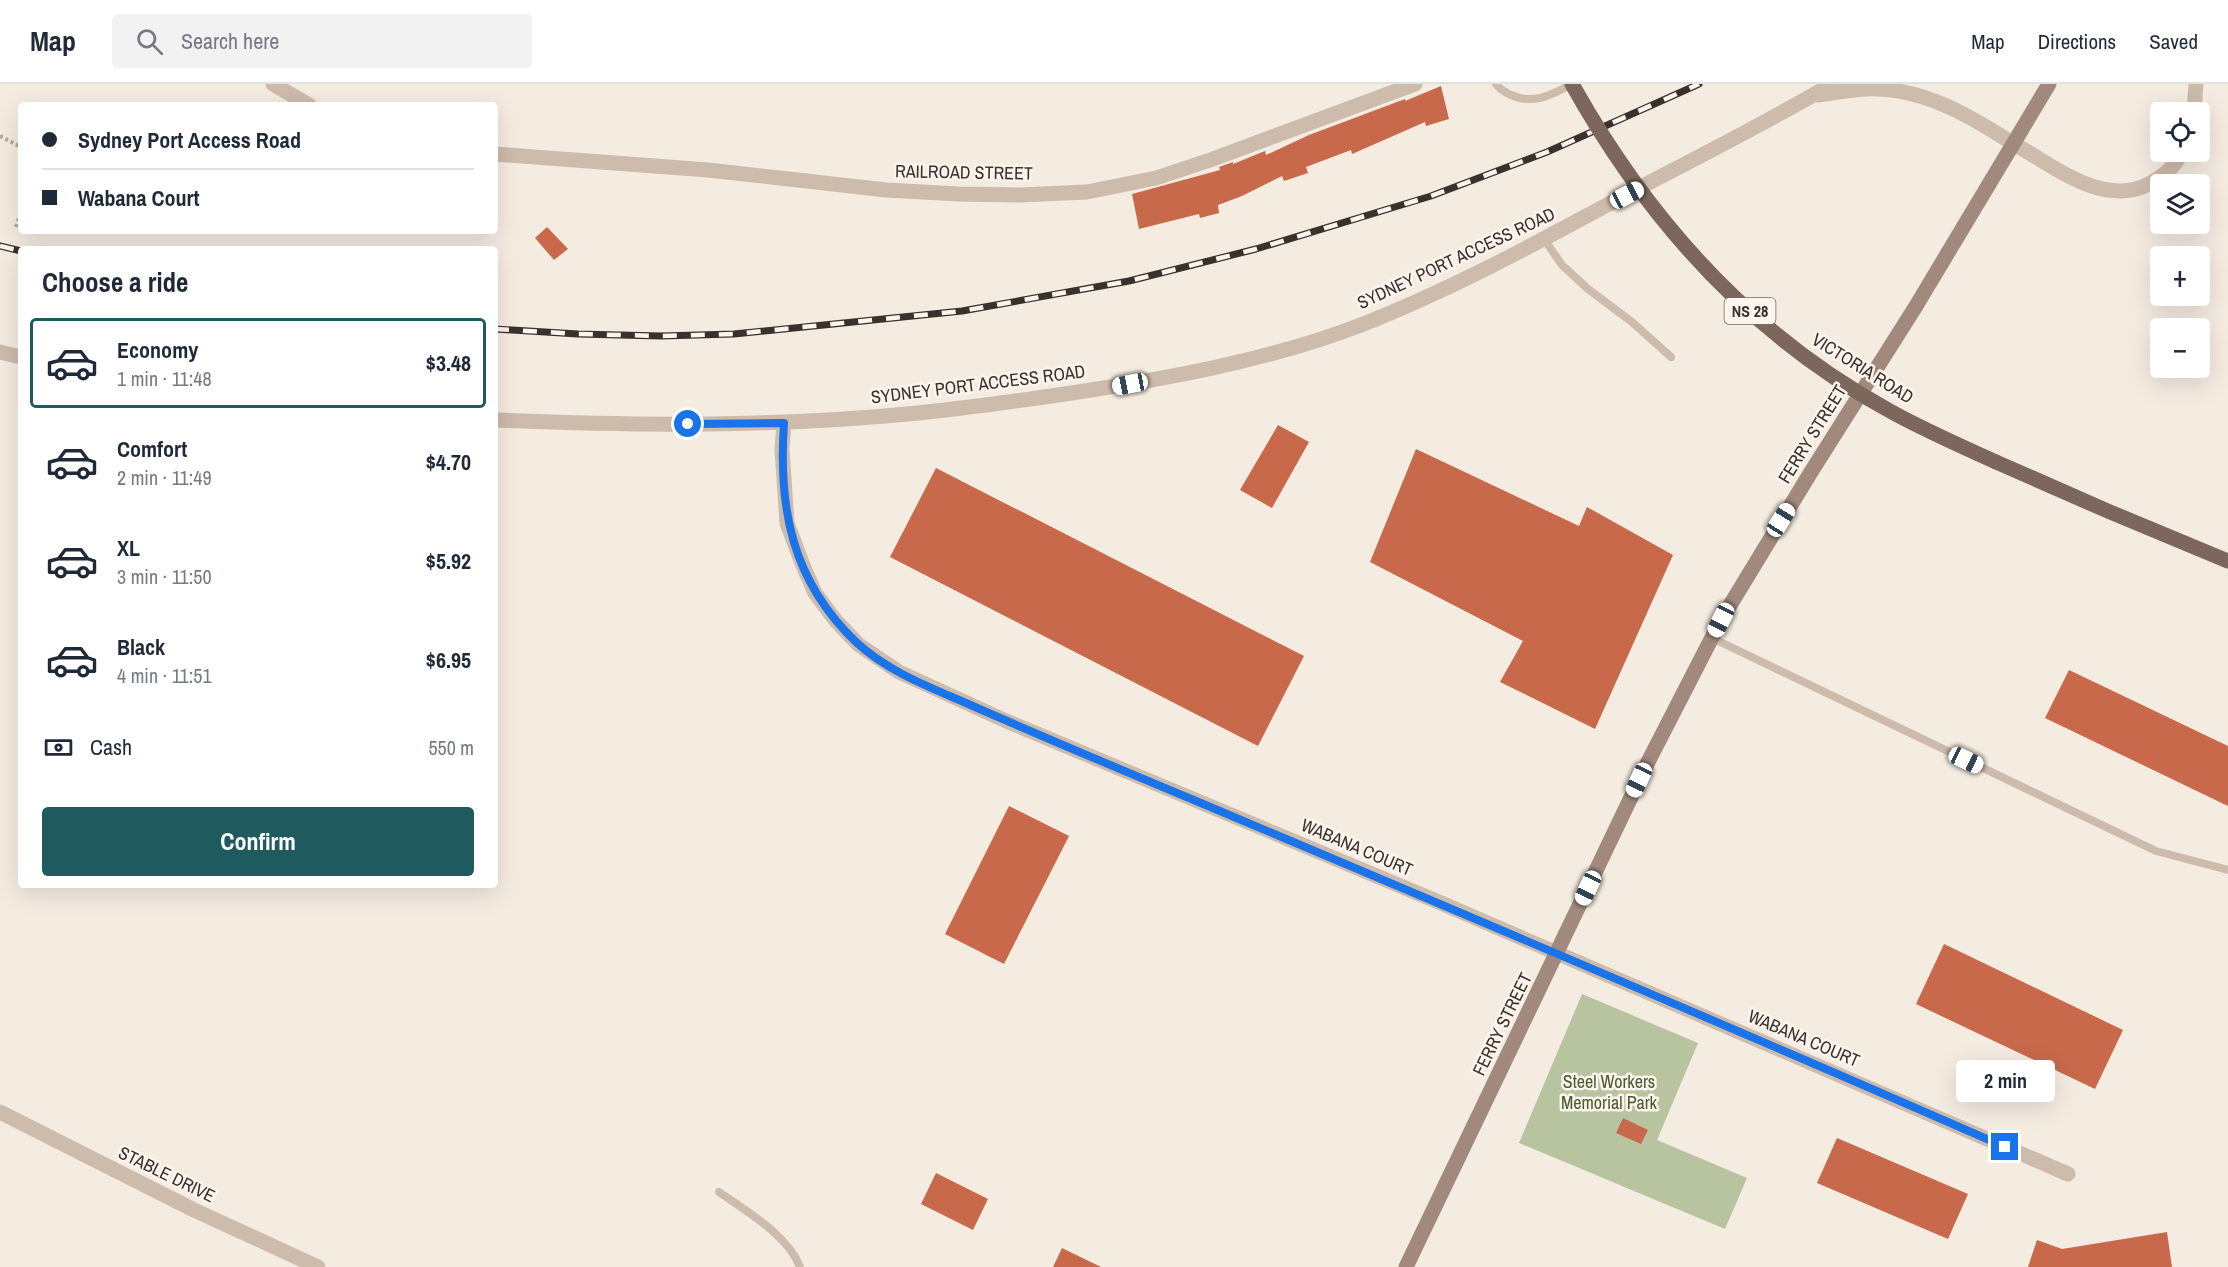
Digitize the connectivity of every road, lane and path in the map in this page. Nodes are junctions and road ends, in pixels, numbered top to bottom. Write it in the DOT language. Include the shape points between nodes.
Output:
graph roads {
  1 [pos="273,84"];
  2 [pos="1415,84"];
  3 [pos="1496,84"];
  4 [pos="1572,84"];
  5 [pos="1832,84"];
  6 [pos="2049,84"];
  7 [pos="2196,84"];
  8 [pos="1812,96"];
  9 [pos="304,102"];
  10 [pos="2195,102"];
  11 [pos="0,136"];
  12 [pos="2012,143"];
  13 [pos="18,145"];
  14 [pos="498,154"];
  15 [pos="2177,162"];
  16 [pos="18,221"];
  17 [pos="16,227"];
  18 [pos="1544,239"];
  19 [pos="0,352"];
  20 [pos="18,356"];
  21 [pos="1671,357"];
  22 [pos="498,420"];
  23 [pos="784,423"];
  24 [pos="2228,561"];
  25 [pos="1712,638"];
  26 [pos="2228,870"];
  27 [pos="1558,953"];
  28 [pos="0,1112"];
  29 [pos="2068,1174"];
  30 [pos="719,1192"];
  31 [pos="318,1267"];
  32 [pos="800,1267"];
  33 [pos="1406,1267"];
  1 -- 9 [label="street"];
  2 -- 14 [label="street, RAILROAD STREET" via="1156,178 1087,192 1020,195 886,190 708,170"];
  3 -- 4 [label="lane" via="1500,90 1522,100 1548,97"];
  4 -- 24 [label="main road, VICTORIA ROAD / NS 28, bridge" via="1625,171 1662,220 1743,305 1790,344 1889,411 1996,462"];
  5 -- 8 [label="street, SYDNEY PORT ACCESS ROAD"];
  6 -- 12 [label="main road, FERRY STREET"];
  7 -- 10 [label="street"];
  8 -- 12 [label="street" via="1878,88 1903,93 1968,115"];
  8 -- 18 [label="street, SYDNEY PORT ACCESS ROAD"];
  11 -- 13 [label="path"];
  12 -- 15 [label="street" via="2088,186 2113,192 2139,189 2163,177"];
  12 -- 25 [label="main road, FERRY STREET"];
  16 -- 17 [label="path"];
  18 -- 21 [label="lane" via="1562,265"];
  18 -- 23 [label="street, SYDNEY PORT ACCESS ROAD" via="1359,326 1272,353 1108,388 918,413"];
  19 -- 20 [label="street"];
  22 -- 23 [label="street, SYDNEY PORT ACCESS ROAD" via="578,424"];
  23 -- 27 [label="street, WABANA COURT" via="788,523 801,563 815,593 859,645 899,672 1004,720"];
  25 -- 26 [label="lane" via="2156,851"];
  25 -- 27 [label="main road, FERRY STREET" via="1647,764"];
  27 -- 29 [label="street, WABANA COURT"];
  27 -- 33 [label="main road, FERRY STREET"];
  28 -- 31 [label="street, STABLE DRIVE" via="194,1210"];
  30 -- 32 [label="lane" via="766,1225 796,1257"];
}
